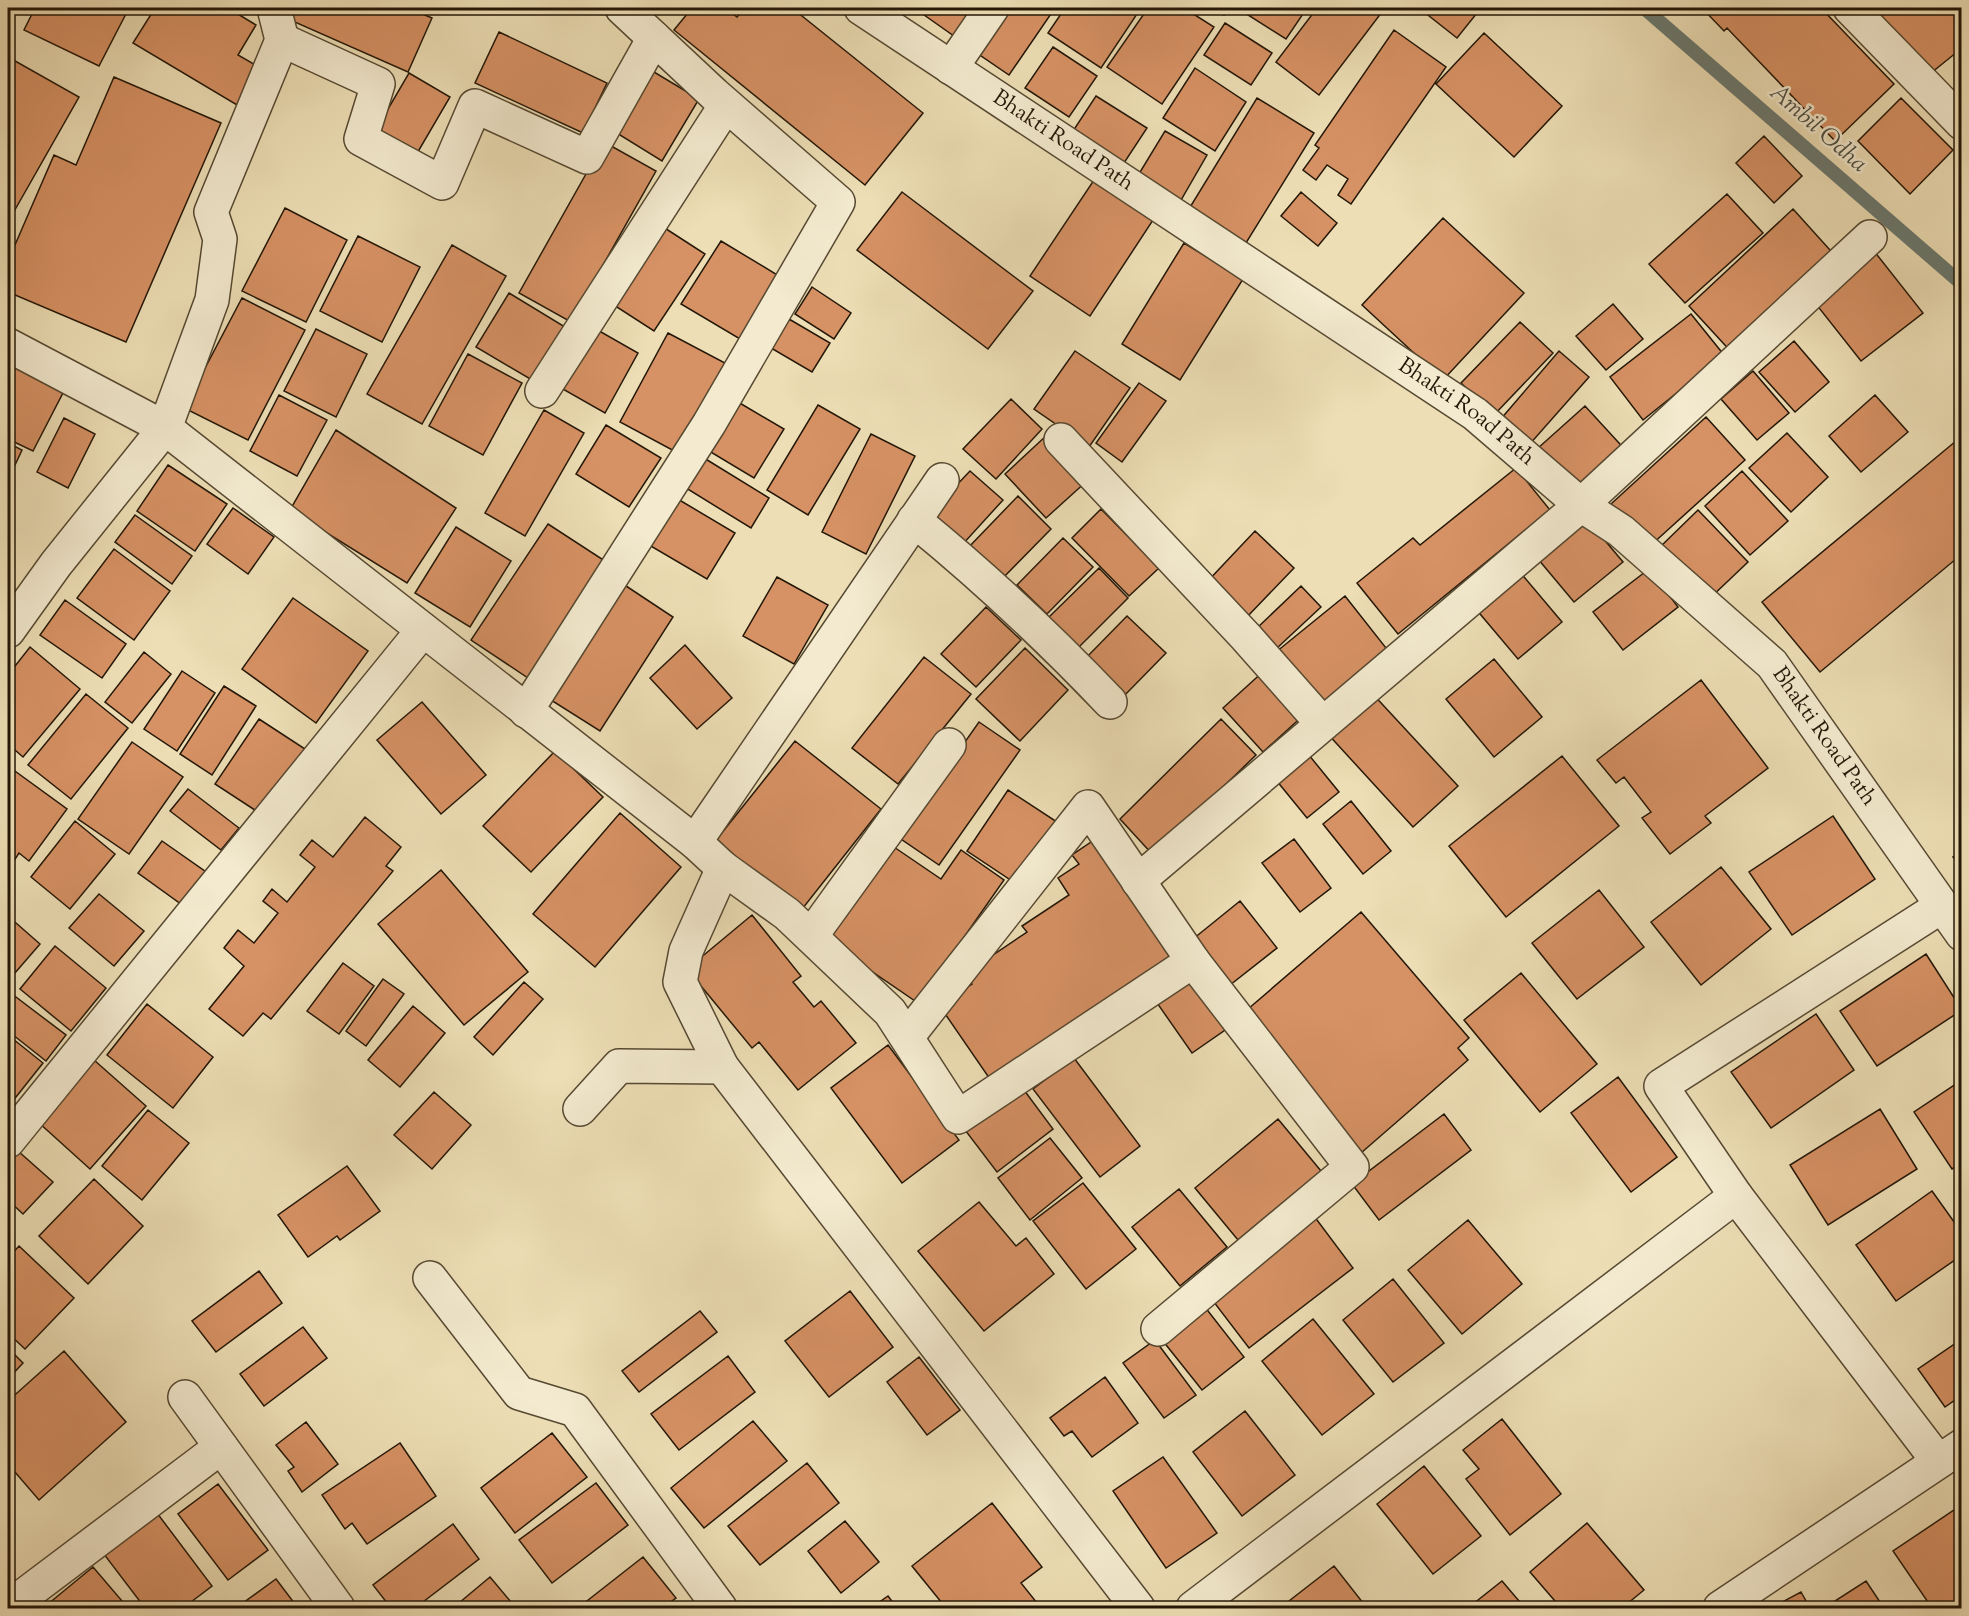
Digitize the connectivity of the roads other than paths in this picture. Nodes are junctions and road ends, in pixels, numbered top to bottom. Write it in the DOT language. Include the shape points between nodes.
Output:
graph roads {
  1 [pos="274,8"];
  2 [pos="622,8"];
  3 [pos="861,8"];
  4 [pos="992,8"];
  5 [pos="1850,8"];
  6 [pos="654,38"];
  7 [pos="282,40"];
  8 [pos="951,68"];
  9 [pos="726,105"];
  10 [pos="1962,123"];
  11 [pos="1870,237"];
  12 [pos="8,345"];
  13 [pos="542,391"];
  14 [pos="165,428"];
  15 [pos="1061,440"];
  16 [pos="942,480"];
  17 [pos="1581,505"];
  18 [pos="914,520"];
  19 [pos="423,630"];
  20 [pos="8,631"];
  21 [pos="1110,702"];
  22 [pos="526,711"];
  23 [pos="1322,723"];
  24 [pos="949,745"];
  25 [pos="695,842"];
  26 [pos="723,868"];
  27 [pos="1138,881"];
  28 [pos="1942,906"];
  29 [pos="1962,934"];
  30 [pos="811,936"];
  31 [pos="1193,961"];
  32 [pos="907,1037"];
  33 [pos="722,1067"];
  34 [pos="580,1109"];
  35 [pos="8,1141"];
  36 [pos="1736,1196"];
  37 [pos="430,1278"];
  38 [pos="1158,1329"];
  39 [pos="185,1397"];
  40 [pos="221,1447"];
  41 [pos="1950,1454"];
  42 [pos="14,1603"];
  43 [pos="338,1608"];
  44 [pos="720,1608"];
  45 [pos="1138,1608"];
  46 [pos="1193,1608"];
  47 [pos="1720,1608"];
  1 -- 7 [label="street"];
  2 -- 6 [label="street"];
  3 -- 8 [label="street, Bhakti Road Path"];
  4 -- 8 [label="street"];
  5 -- 10 [label="street"];
  6 -- 7 [label="street" via="587,158 475,106 442,183 361,139 378,84"];
  6 -- 9 [label="street"];
  7 -- 14 [label="street" via="211,212 220,239 212,300"];
  8 -- 17 [label="street, Bhakti Road Path" via="1475,414"];
  9 -- 13 [label="street"];
  9 -- 22 [label="street" via="838,202 709,424"];
  11 -- 17 [label="street"];
  12 -- 14 [label="street"];
  14 -- 19 [label="street"];
  14 -- 20 [label="street" via="56,564"];
  15 -- 23 [label="street"];
  16 -- 18 [label="street"];
  17 -- 23 [label="street"];
  17 -- 28 [label="street, Bhakti Road Path" via="1621,531 1772,664"];
  18 -- 21 [label="street" via="1045,633"];
  18 -- 25 [label="street"];
  19 -- 22 [label="street"];
  19 -- 35 [label="street"];
  22 -- 25 [label="street"];
  23 -- 27 [label="street"];
  24 -- 30 [label="street"];
  25 -- 26 [label="street"];
  26 -- 30 [label="street"];
  26 -- 33 [label="street" via="686,951 680,982"];
  27 -- 31 [label="street"];
  27 -- 32 [label="street" via="1088,807"];
  28 -- 29 [label="street, Bhakti Road Path"];
  28 -- 36 [label="street" via="1661,1086"];
  30 -- 32 [label="street" via="890,1012"];
  31 -- 32 [label="street" via="958,1116"];
  31 -- 38 [label="street" via="1352,1167"];
  33 -- 34 [label="street" via="619,1066"];
  33 -- 45 [label="street"];
  36 -- 41 [label="street"];
  36 -- 46 [label="street"];
  37 -- 44 [label="street" via="519,1393 575,1410"];
  39 -- 40 [label="street"];
  40 -- 42 [label="street"];
  40 -- 43 [label="street"];
  41 -- 47 [label="street"];
}
